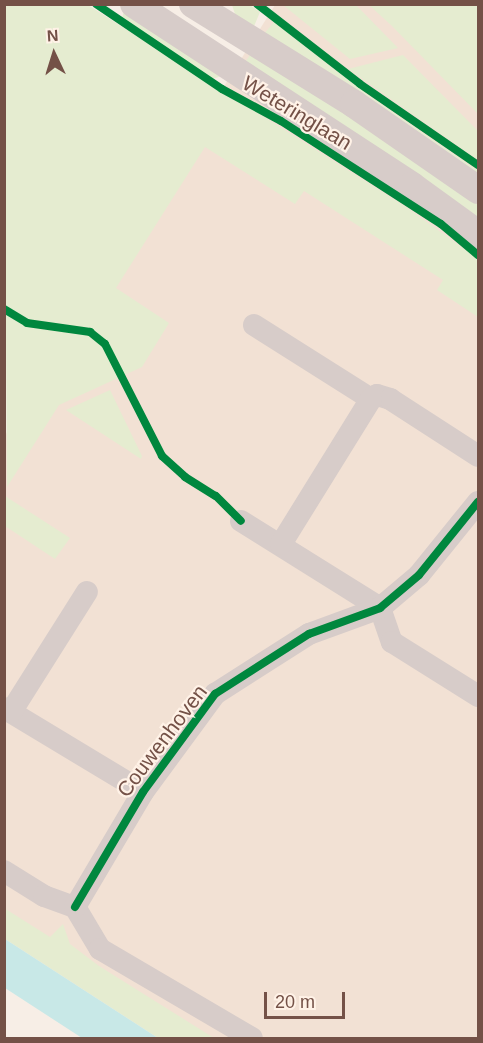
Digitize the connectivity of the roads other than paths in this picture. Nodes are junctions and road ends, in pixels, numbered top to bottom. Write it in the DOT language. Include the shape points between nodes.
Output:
graph roads {
  1 [pos="134,4"];
  2 [pos="193,4"];
  3 [pos="175,31"];
  4 [pos="478,190"];
  5 [pos="478,234"];
  6 [pos="255,325"];
  7 [pos="371,399"];
  8 [pos="478,456"];
  9 [pos="478,502"];
  10 [pos="241,521"];
  11 [pos="281,544"];
  12 [pos="87,592"];
  13 [pos="380,608"];
  14 [pos="478,696"];
  15 [pos="8,710"];
  16 [pos="143,792"];
  17 [pos="4,871"];
  18 [pos="75,907"];
  19 [pos="252,1038"];
  1 -- 3 [label="street, Weteringlaan"];
  2 -- 3 [label="street"];
  2 -- 4 [label="street, Weteringlaan" via="354,104"];
  3 -- 5 [label="street, Weteringlaan" via="412,186"];
  6 -- 7 [label="street"];
  7 -- 8 [label="street" via="377,395 390,399"];
  7 -- 11 [label="street"];
  9 -- 13 [label="street, Couwenhoven" via="419,575"];
  10 -- 11 [label="street"];
  11 -- 13 [label="street"];
  12 -- 15 [label="street, Couwenhoven"];
  13 -- 14 [label="street" via="392,642"];
  13 -- 16 [label="street, Couwenhoven" via="309,634 215,694"];
  15 -- 16 [label="street, Couwenhoven"];
  16 -- 18 [label="street, Couwenhoven"];
  17 -- 18 [label="street" via="44,896"];
  18 -- 19 [label="street" via="100,949"];
}
